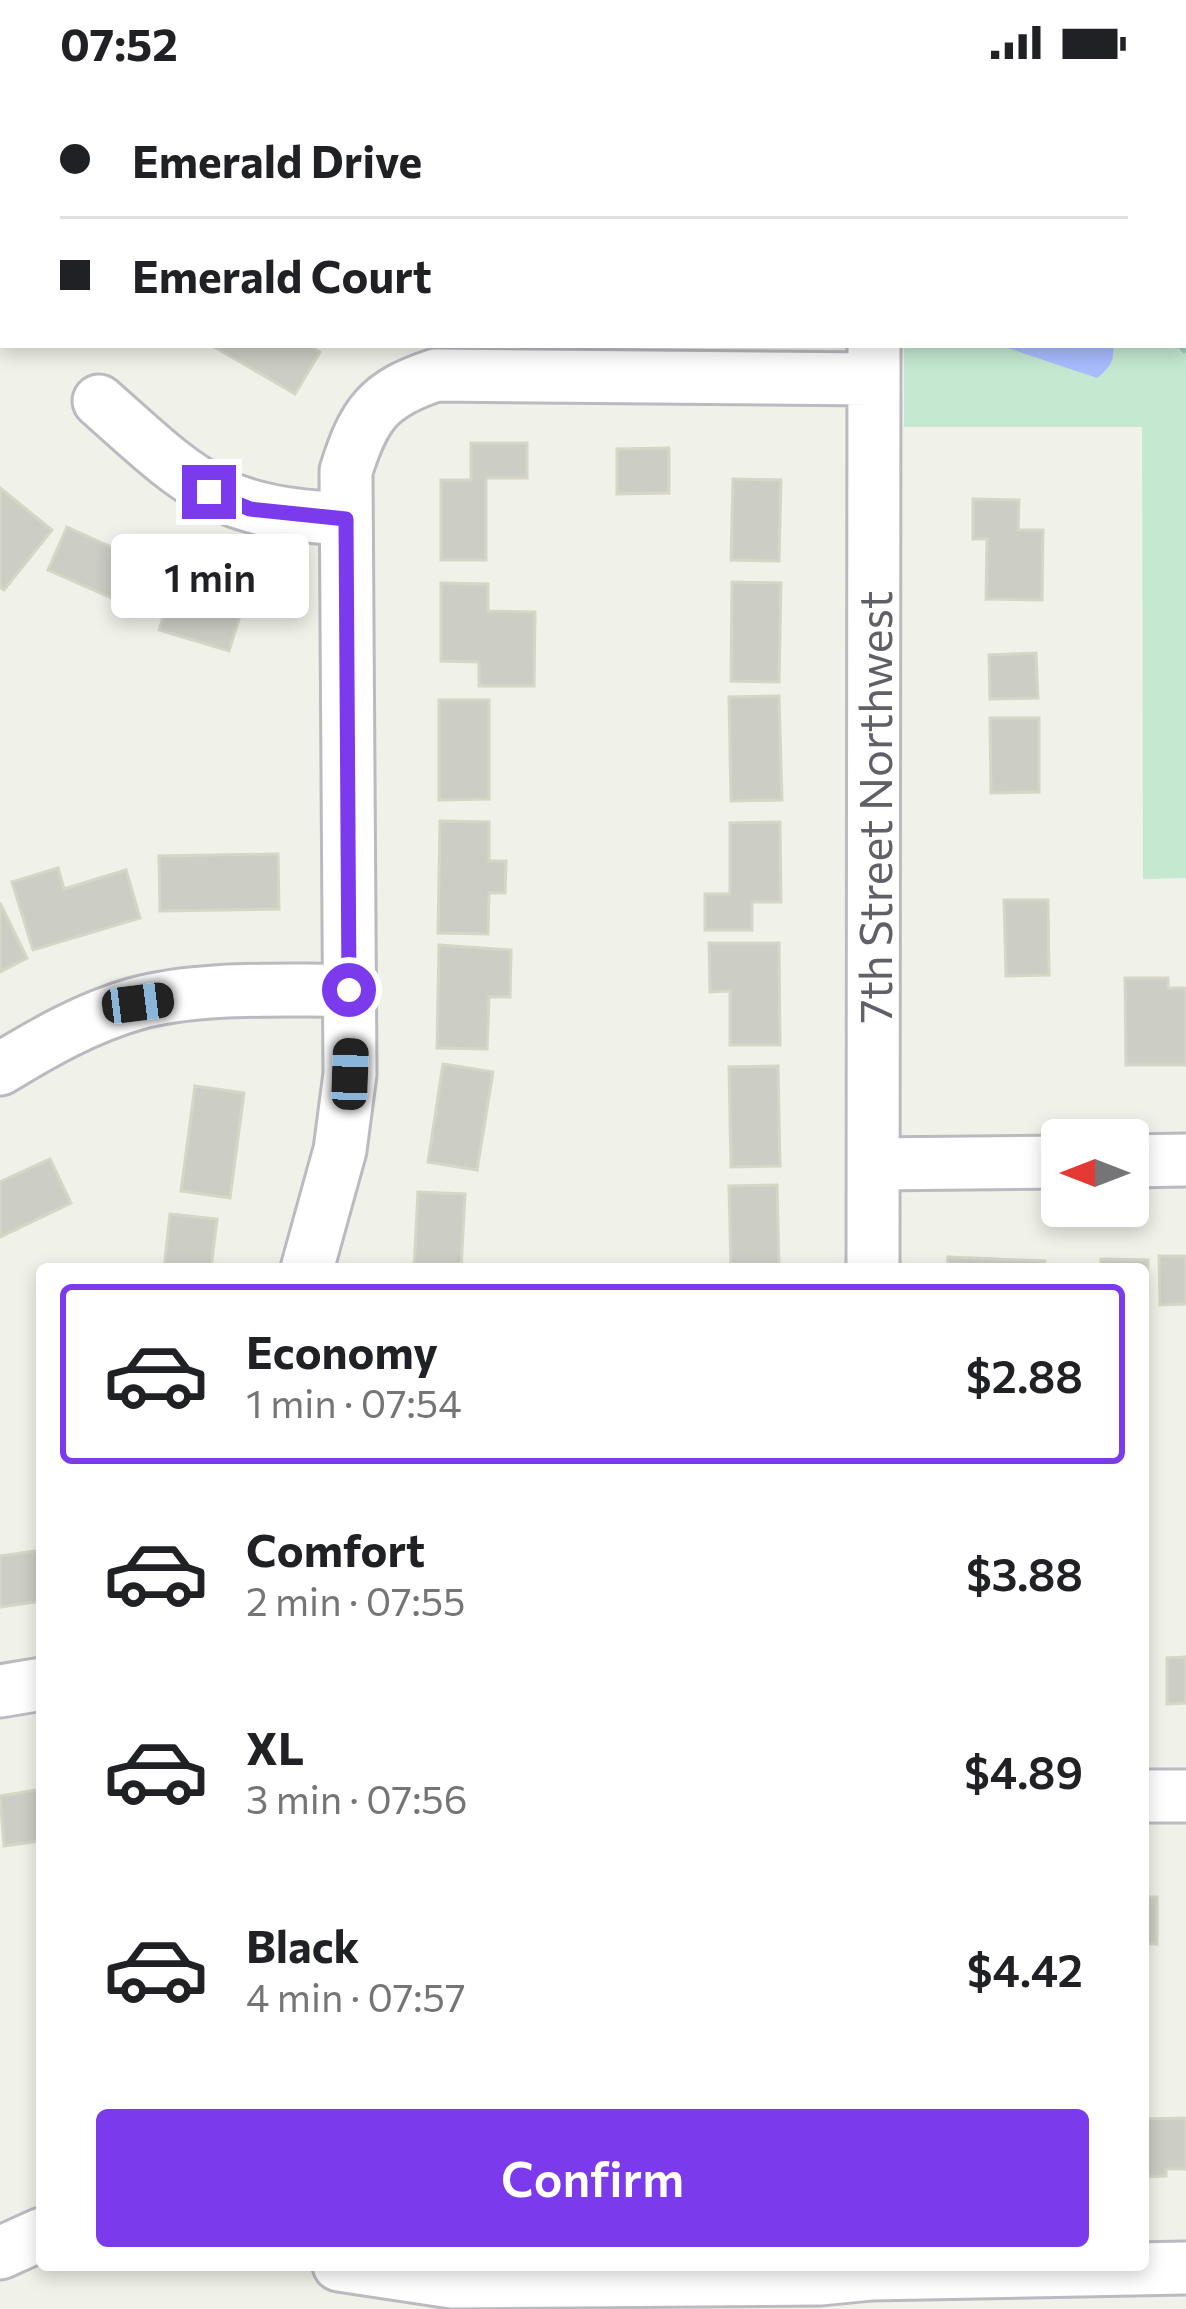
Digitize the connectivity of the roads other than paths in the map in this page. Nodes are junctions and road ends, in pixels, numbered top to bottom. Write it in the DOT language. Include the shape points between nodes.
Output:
graph roads {
  1 [pos="873,362"];
  2 [pos="99,401"];
  3 [pos="346,519"];
  4 [pos="349,990"];
  5 [pos="0,1069"];
  6 [pos="1186,1160"];
  7 [pos="1149,1161"];
  8 [pos="1041,1162"];
  9 [pos="873,1164"];
  10 [pos="310,1263"];
  11 [pos="872,1263"];
  12 [pos="36,1685"];
  13 [pos="0,1691"];
  14 [pos="1149,1796"];
  15 [pos="1186,1796"];
  16 [pos="36,2237"];
  17 [pos="0,2253"];
  18 [pos="1186,2268"];
  19 [pos="1149,2270"];
  20 [pos="379,2271"];
  21 [pos="1123,2271"];
  22 [pos="871,2283"];
  1 -- 3 [label="street" via="436,376 388,396 367,416 346,471"];
  1 -- 9 [label="street, 7th Street Northwest"];
  2 -- 3 [label="street" via="209,492 250,509"];
  3 -- 4 [label="street"];
  4 -- 5 [label="street" via="138,1003 79,1024"];
  4 -- 10 [label="street" via="340,1150"];
  6 -- 7 [label="street"];
  8 -- 9 [label="street"];
  9 -- 11 [label="street, 7th Street Northwest"];
  12 -- 13 [label="street"];
  14 -- 15 [label="street"];
  16 -- 17 [label="street"];
  18 -- 19 [label="street"];
  20 -- 22 [label="street" via="452,2282"];
  21 -- 22 [label="street"];
}
